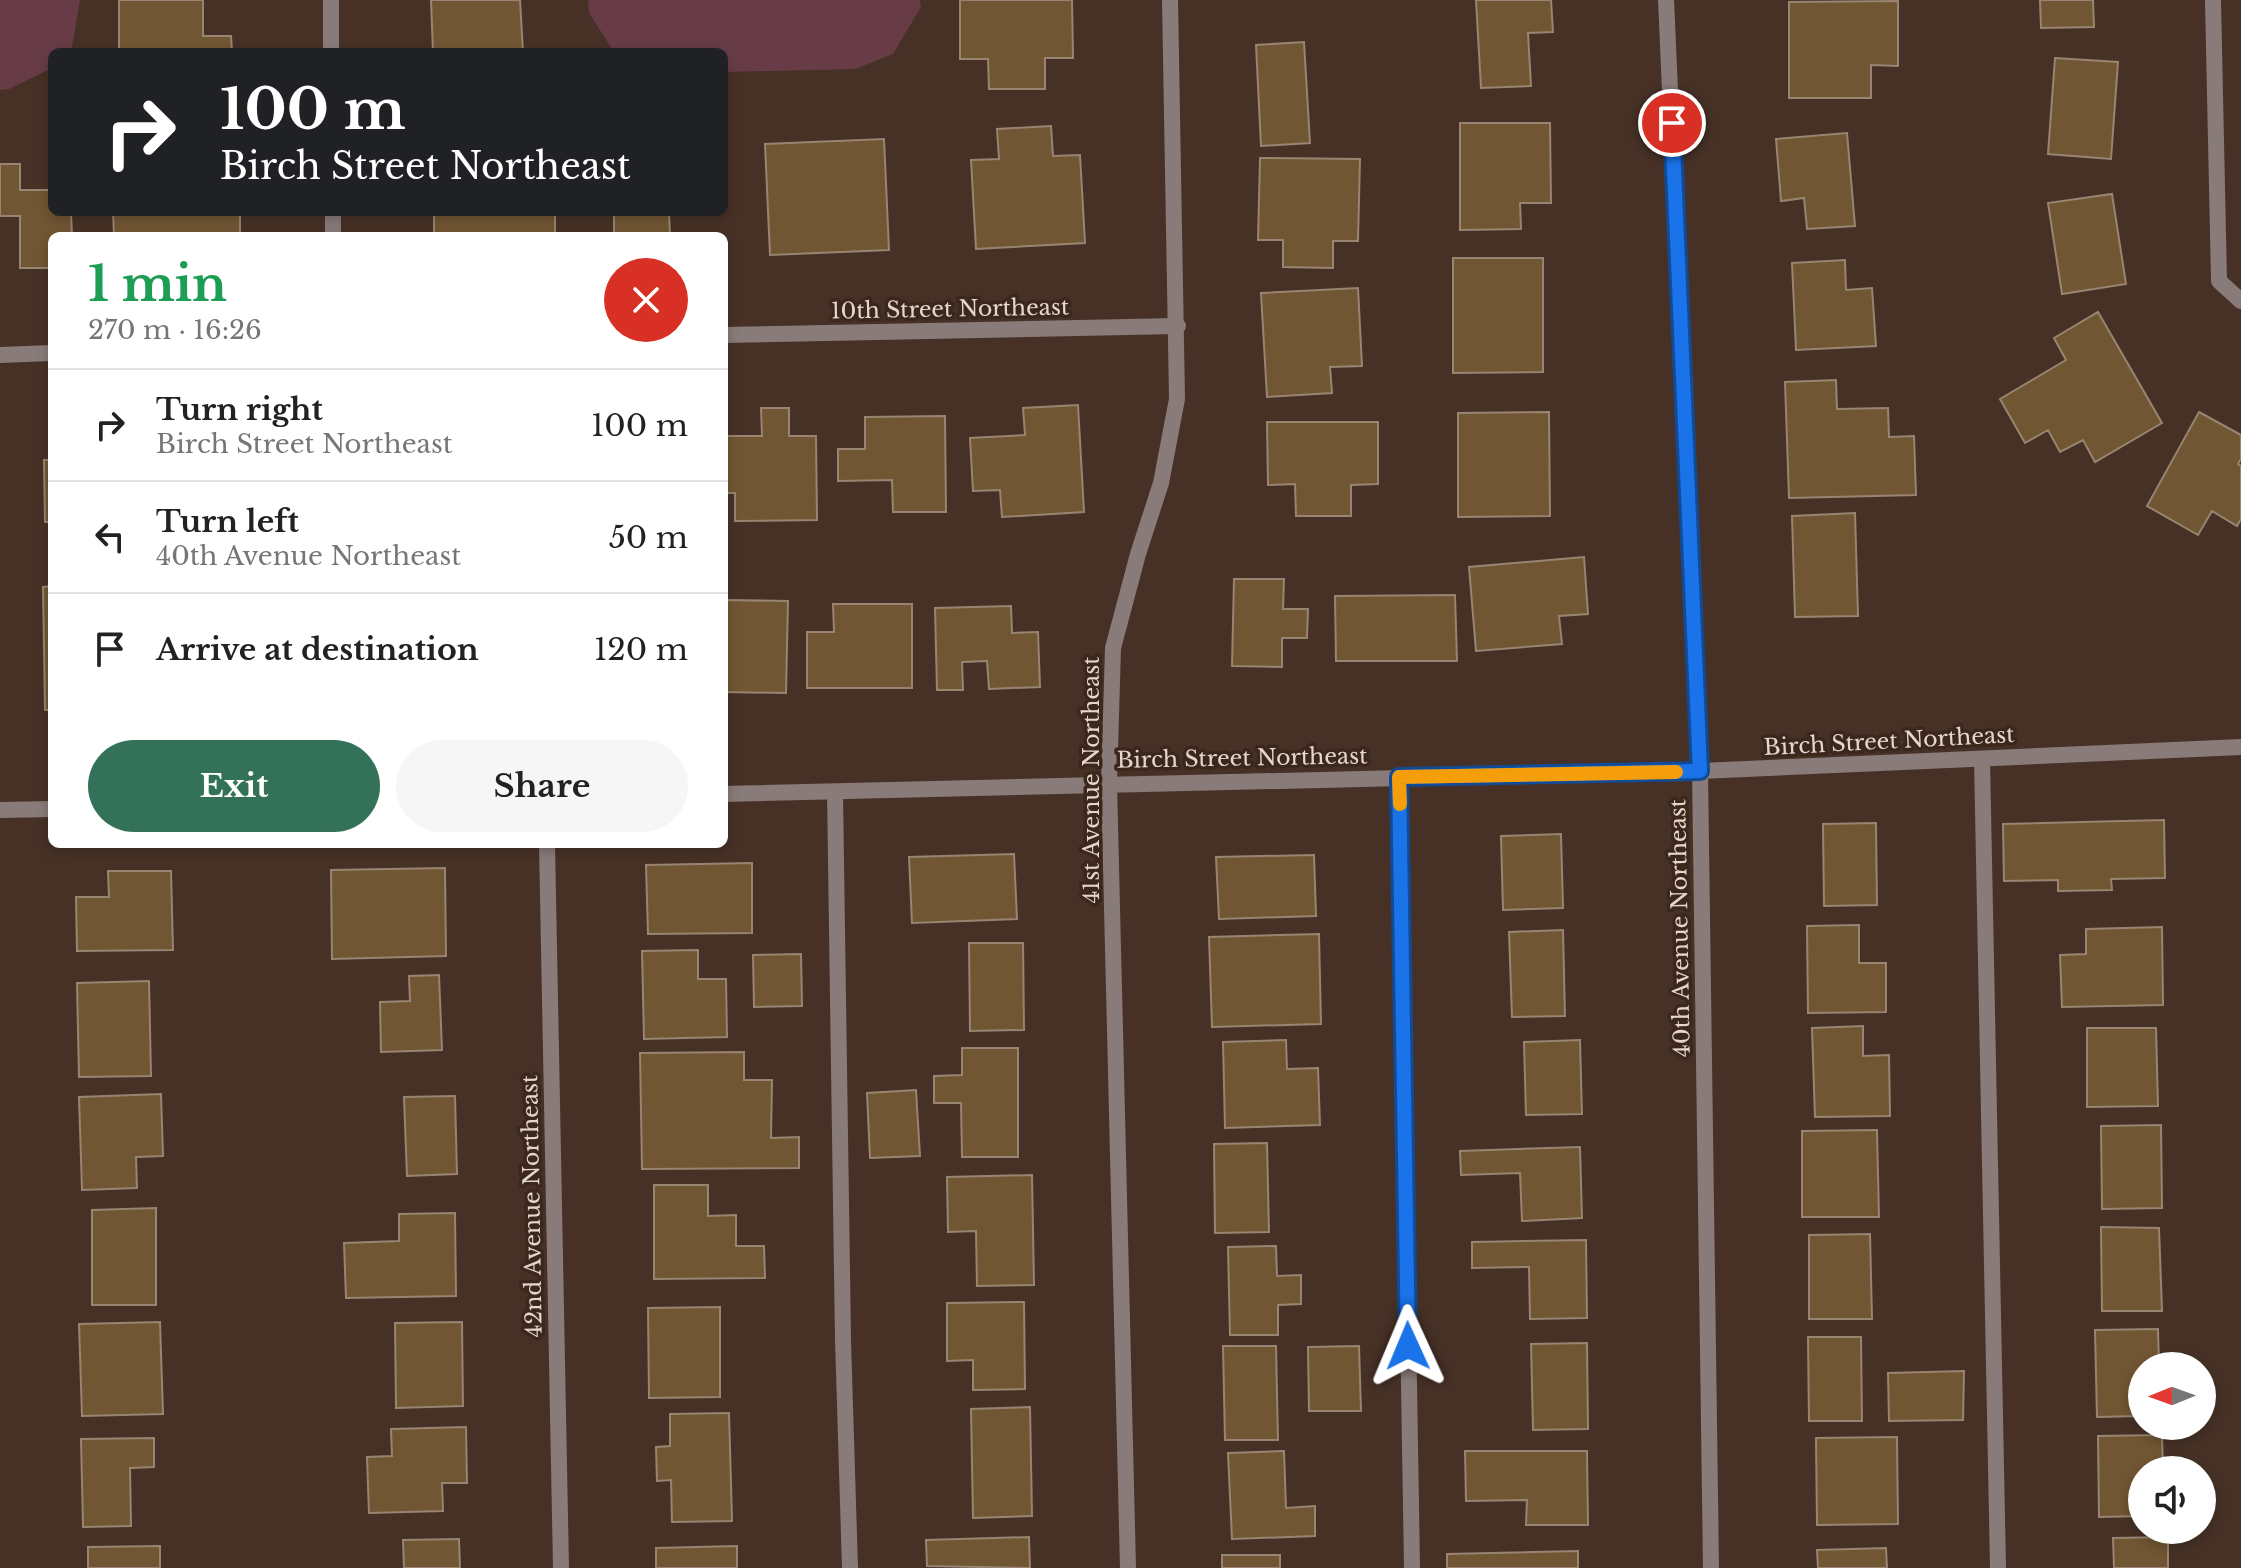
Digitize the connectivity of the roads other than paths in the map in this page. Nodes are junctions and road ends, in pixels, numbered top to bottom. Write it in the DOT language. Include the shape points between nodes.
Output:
graph roads {
  1 [pos="331,0"];
  2 [pos="1170,0"];
  3 [pos="1666,0"];
  4 [pos="2213,0"];
  5 [pos="331,48"];
  6 [pos="2241,301"];
  7 [pos="1178,326"];
  8 [pos="728,335"];
  9 [pos="48,353"];
  10 [pos="0,355"];
  11 [pos="2241,747"];
  12 [pos="1982,759"];
  13 [pos="1700,771"];
  14 [pos="1399,777"];
  15 [pos="1109,783"];
  16 [pos="835,792"];
  17 [pos="728,794"];
  18 [pos="48,809"];
  19 [pos="0,810"];
  20 [pos="547,848"];
  21 [pos="561,1568"];
  22 [pos="850,1568"];
  23 [pos="1128,1568"];
  24 [pos="1412,1568"];
  25 [pos="1711,1568"];
  26 [pos="1998,1568"];
  1 -- 5 [label="street"];
  2 -- 7 [label="street, 41st Avenue Northeast"];
  3 -- 13 [label="street, 40th Avenue Northeast"];
  4 -- 6 [label="street" via="2219,281"];
  7 -- 8 [label="street, 10th Street Northeast"];
  7 -- 15 [label="street, 41st Avenue Northeast" via="1177,399 1164,469 1113,648"];
  9 -- 10 [label="street"];
  11 -- 12 [label="street, Birch Street Northeast"];
  12 -- 13 [label="street, Birch Street Northeast"];
  12 -- 26 [label="street"];
  13 -- 14 [label="street, Birch Street Northeast"];
  13 -- 25 [label="street, 40th Avenue Northeast"];
  14 -- 15 [label="street, Birch Street Northeast"];
  14 -- 24 [label="street"];
  15 -- 16 [label="street, Birch Street Northeast"];
  15 -- 23 [label="street, 41st Avenue Northeast"];
  16 -- 17 [label="street, Birch Street Northeast"];
  16 -- 22 [label="street"];
  18 -- 19 [label="street"];
  20 -- 21 [label="street, 42nd Avenue Northeast"];
}
